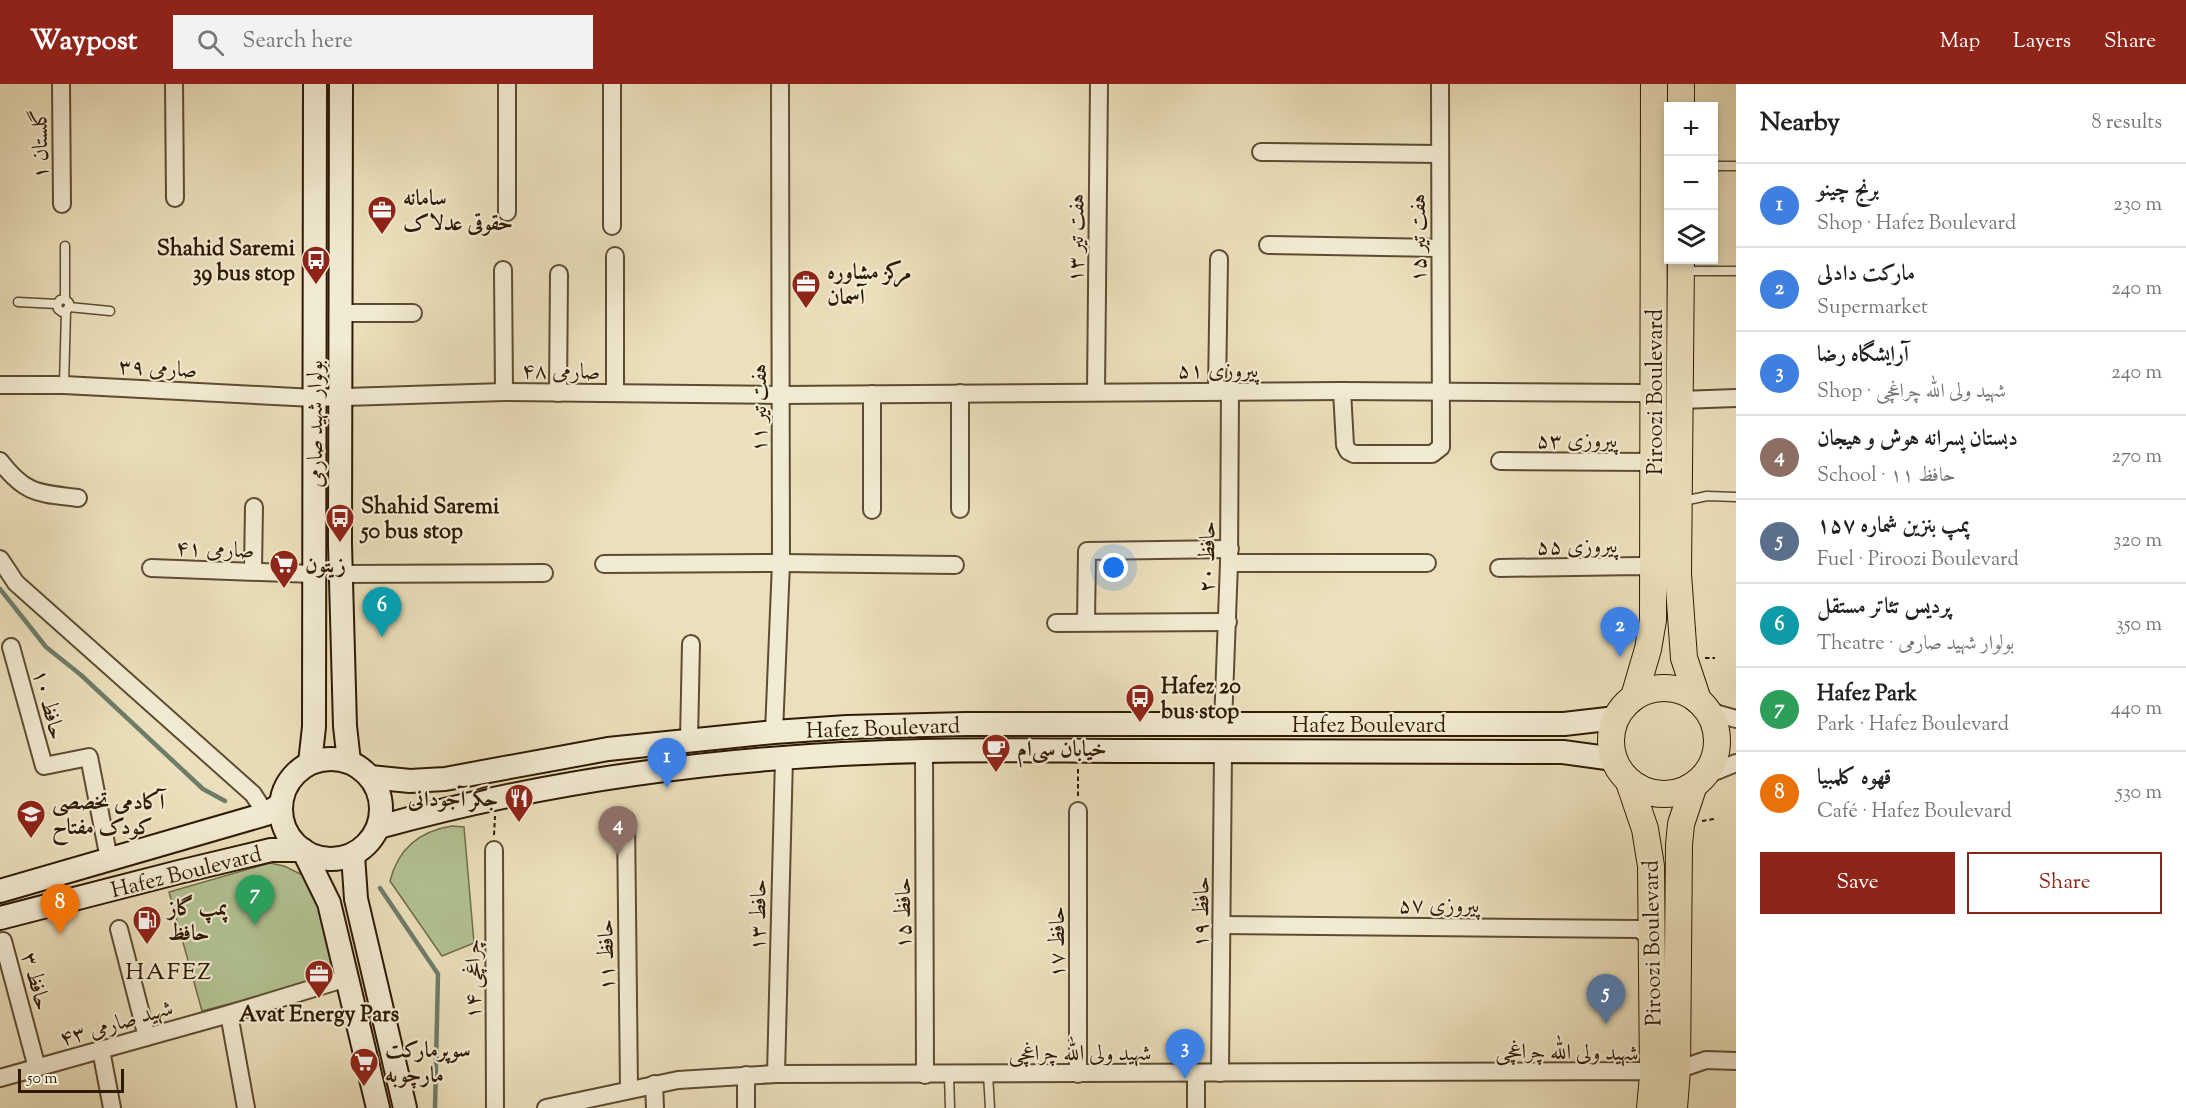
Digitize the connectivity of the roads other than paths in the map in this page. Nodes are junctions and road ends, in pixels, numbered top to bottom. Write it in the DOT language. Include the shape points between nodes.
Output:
graph roads {
  1 [pos="61,84"];
  2 [pos="174,84"];
  3 [pos="315,84"];
  4 [pos="341,84"];
  5 [pos="507,84"];
  6 [pos="612,84"];
  7 [pos="780,84"];
  8 [pos="1099,84"];
  9 [pos="1440,84"];
  10 [pos="1654,84"];
  11 [pos="1681,84"];
  12 [pos="1681,102"];
  13 [pos="1261,152"];
  14 [pos="1439,154"];
  15 [pos="1718,166"];
  16 [pos="1736,166"];
  17 [pos="175,198"];
  18 [pos="62,204"];
  19 [pos="507,212"];
  20 [pos="612,226"];
  21 [pos="1268,245"];
  22 [pos="65,246"];
  23 [pos="1439,249"];
  24 [pos="615,256"];
  25 [pos="1219,259"];
  26 [pos="1681,265"];
  27 [pos="503,270"];
  28 [pos="1736,271"];
  29 [pos="559,274"];
  30 [pos="18,302"];
  31 [pos="64,306"];
  32 [pos="110,311"];
  33 [pos="340,313"];
  34 [pos="413,313"];
  35 [pos="0,385"];
  36 [pos="64,385"];
  37 [pos="1223,391"];
  38 [pos="1342,391"];
  39 [pos="1441,391"];
  40 [pos="504,392"];
  41 [pos="1096,392"];
  42 [pos="558,393"];
  43 [pos="615,393"];
  44 [pos="960,393"];
  45 [pos="872,394"];
  46 [pos="781,395"];
  47 [pos="340,398"];
  48 [pos="1736,398"];
  49 [pos="314,399"];
  50 [pos="1654,399"];
  51 [pos="1680,400"];
  52 [pos="0,461"];
  53 [pos="1500,461"];
  54 [pos="1654,462"];
  55 [pos="1736,497"];
  56 [pos="78,498"];
  57 [pos="1679,501"];
  58 [pos="254,507"];
  59 [pos="960,509"];
  60 [pos="872,510"];
  61 [pos="1229,556"];
  62 [pos="0,559"];
  63 [pos="781,563"];
  64 [pos="1427,563"];
  65 [pos="604,564"];
  66 [pos="955,566"];
  67 [pos="151,568"];
  68 [pos="1499,568"];
  69 [pos="253,571"];
  70 [pos="1654,571"];
  71 [pos="544,573"];
  72 [pos="313,574"];
  73 [pos="340,574"];
  74 [pos="1086,622"];
  75 [pos="1228,622"];
  76 [pos="1056,623"];
  77 [pos="691,644"];
  78 [pos="11,647"];
  79 [pos="1634,697"];
  80 [pos="1703,706"];
  81 [pos="1616,718"];
  82 [pos="1736,719"];
  83 [pos="1223,724"];
  84 [pos="774,732"];
  85 [pos="689,740"];
  86 [pos="924,751"];
  87 [pos="1223,752"];
  88 [pos="784,758"];
  89 [pos="1614,759"];
  90 [pos="349,762"];
  91 [pos="310,763"];
  92 [pos="1736,763"];
  93 [pos="370,777"];
  94 [pos="1699,780"];
  95 [pos="1629,782"];
  96 [pos="274,809"];
  97 [pos="1078,811"];
  98 [pos="626,820"];
  99 [pos="379,827"];
  100 [pos="303,850"];
  101 [pos="494,850"];
  102 [pos="352,855"];
  103 [pos="109,859"];
  104 [pos="0,891"];
  105 [pos="0,918"];
  106 [pos="1222,925"];
  107 [pos="119,929"];
  108 [pos="1652,939"];
  109 [pos="3,941"];
  110 [pos="347,978"];
  111 [pos="229,1014"];
  112 [pos="147,1037"];
  113 [pos="101,1050"];
  114 [pos="1736,1061"];
  115 [pos="37,1068"];
  116 [pos="1220,1073"];
  117 [pos="1665,1073"];
  118 [pos="776,1074"];
  119 [pos="949,1074"];
  120 [pos="988,1074"];
  121 [pos="1078,1074"];
  122 [pos="1196,1074"];
  123 [pos="746,1075"];
  124 [pos="925,1075"];
  125 [pos="0,1078"];
  126 [pos="654,1084"];
  127 [pos="621,1096"];
  128 [pos="574,1105"];
  129 [pos="112,1108"];
  130 [pos="246,1108"];
  131 [pos="378,1108"];
  132 [pos="405,1108"];
  133 [pos="495,1108"];
  134 [pos="546,1108"];
  135 [pos="655,1108"];
  136 [pos="746,1108"];
  137 [pos="950,1108"];
  138 [pos="990,1108"];
  139 [pos="1196,1108"];
  140 [pos="1650,1108"];
  141 [pos="1674,1108"];
  1 -- 18 [label="street, گلستان ۱"];
  2 -- 17 [label="street"];
  3 -- 49 [label="street, بولوار شهید صارمی"];
  4 -- 33 [label="street, بولوار شهید صارمی"];
  5 -- 19 [label="street"];
  6 -- 20 [label="street"];
  7 -- 46 [label="street, هفت تیر ۱۱"];
  8 -- 41 [label="street, هفت تیر ۱۳"];
  9 -- 14 [label="street, هفت تیر ۱۵"];
  10 -- 50 [label="main road, Piroozi Boulevard"];
  11 -- 12 [label="main road"];
  13 -- 14 [label="street"];
  14 -- 23 [label="street, هفت تیر ۱۵"];
  15 -- 16 [label="lane"];
  21 -- 23 [label="street"];
  22 -- 31 [label="lane"];
  23 -- 39 [label="street, هفت تیر ۱۵"];
  24 -- 43 [label="street"];
  25 -- 37 [label="street, حافظ ۲۰"];
  26 -- 28 [label="lane"];
  26 -- 51 [label="main road, Piroozi Boulevard"];
  27 -- 40 [label="street"];
  29 -- 42 [label="street"];
  30 -- 31 [label="lane"];
  31 -- 32 [label="lane"];
  31 -- 36 [label="lane"];
  33 -- 34 [label="street"];
  33 -- 47 [label="street, بولوار شهید صارمی"];
  35 -- 36 [label="street, صارمی ۳۹"];
  36 -- 49 [label="street, صارمی ۳۹"];
  37 -- 38 [label="street, پیروزی ۵۱"];
  37 -- 41 [label="street, پیروزی ۵۱"];
  37 -- 61 [label="street, حافظ ۲۰"];
  38 -- 39 [label="street, پیروزی ۵۱"];
  38 -- 39 [label="street, هفت تیر ۱۵" via="1345,445 1354,454 1437,451 1441,447"];
  39 -- 50 [label="street, پیروزی ۵۱" via="1641,393"];
  40 -- 42 [label="street, صارمی ۴۸"];
  40 -- 47 [label="street, صارمی ۴۸"];
  41 -- 44 [label="street, پیروزی ۵۱"];
  42 -- 43 [label="street, صارمی ۴۸"];
  43 -- 46 [label="street, صارمی ۴۸"];
  44 -- 45 [label="street, پیروزی ۵۱"];
  44 -- 59 [label="street"];
  45 -- 46 [label="street, پیروزی ۵۱"];
  45 -- 60 [label="street"];
  46 -- 63 [label="street, هفت تیر ۱۱"];
  47 -- 49 [label="street, صارمی ۳۹"];
  47 -- 73 [label="street, بولوار شهید صارمی"];
  48 -- 51 [label="street"];
  49 -- 72 [label="street, بولوار شهید صارمی"];
  50 -- 54 [label="main road, Piroozi Boulevard"];
  51 -- 57 [label="main road, Piroozi Boulevard"];
  52 -- 56 [label="street" via="21,484 36,493"];
  53 -- 54 [label="street, پیروزی ۵۳"];
  54 -- 70 [label="main road, Piroozi Boulevard"];
  55 -- 57 [label="lane" via="1707,496"];
  57 -- 80 [label="main road, Piroozi Boulevard" via="1678,574 1684,658"];
  58 -- 69 [label="street"];
  61 -- 64 [label="street"];
  61 -- 74 [label="street" via="1087,551"];
  61 -- 75 [label="street, حافظ ۲۰"];
  62 -- 96 [label="street" via="16,583"];
  63 -- 65 [label="street"];
  63 -- 66 [label="street"];
  63 -- 84 [label="street, هفت تیر ۱۱"];
  67 -- 69 [label="street, صارمی ۴۱"];
  68 -- 70 [label="street, پیروزی ۵۵" via="1641,566"];
  69 -- 72 [label="street, صارمی ۴۱"];
  70 -- 79 [label="main road, Piroozi Boulevard" via="1653,620"];
  71 -- 73 [label="street"];
  72 -- 91 [label="street, بولوار شهید صارمی" via="314,727"];
  73 -- 90 [label="street, بولوار شهید صارمی"];
  74 -- 75 [label="street"];
  74 -- 76 [label="street"];
  75 -- 83 [label="street, حافظ ۲۰"];
  77 -- 85 [label="street"];
  78 -- 103 [label="street, حافظ ۱۰" via="44,766 88,757"];
  79 -- 80 [label="main road" via="1666,688 1687,693"];
  79 -- 81 [label="main road"];
  80 -- 82 [label="street"];
  80 -- 94 [label="main road" via="1714,723 1717,737 1714,757"];
  81 -- 83 [label="street, Hafez Boulevard" via="1563,724"];
  81 -- 89 [label="main road" via="1611,731"];
  83 -- 84 [label="street, Hafez Boulevard" via="920,724"];
  84 -- 85 [label="street, Hafez Boulevard"];
  85 -- 93 [label="street, Hafez Boulevard" via="608,749 445,779"];
  86 -- 87 [label="street, Hafez Boulevard"];
  86 -- 88 [label="street, Hafez Boulevard"];
  86 -- 124 [label="street, حافظ ۱۵"];
  87 -- 89 [label="street, Hafez Boulevard" via="1563,752"];
  87 -- 106 [label="street, حافظ ۱۹"];
  88 -- 99 [label="street, Hafez Boulevard" via="612,777 450,807"];
  88 -- 118 [label="street, حافط ۱۳"];
  89 -- 95 [label="main road"];
  90 -- 91 [label="street" via="336,759"];
  90 -- 93 [label="street"];
  91 -- 96 [label="street" via="291,780"];
  92 -- 94 [label="street"];
  93 -- 99 [label="street" via="381,801"];
  94 -- 95 [label="main road" via="1682,791 1661,794"];
  94 -- 117 [label="main road, Piroozi Boulevard" via="1681,824"];
  95 -- 108 [label="main road, Piroozi Boulevard" via="1645,830 1651,866"];
  96 -- 100 [label="street"];
  96 -- 103 [label="street, Hafez Boulevard"];
  97 -- 121 [label="street, حافظ ۱۷"];
  98 -- 127 [label="street, حافظ ۱۱"];
  99 -- 102 [label="street" via="368,843"];
  100 -- 102 [label="street" via="327,859"];
  100 -- 105 [label="street, Hafez Boulevard" via="271,850"];
  100 -- 110 [label="street" via="329,903"];
  101 -- 133 [label="street, چراغچی ۱۴"];
  102 -- 132 [label="street" via="356,899"];
  103 -- 104 [label="street, Hafez Boulevard"];
  106 -- 108 [label="street, پیروزی ۵۷" via="1639,928"];
  106 -- 116 [label="street, حافظ ۱۹"];
  107 -- 112 [label="street"];
  108 -- 117 [label="main road, Piroozi Boulevard"];
  109 -- 115 [label="street, حافظ ۳"];
  110 -- 111 [label="street, شهید صارمی ۴۳"];
  110 -- 131 [label="street"];
  111 -- 112 [label="street, شهید صارمی ۴۳"];
  111 -- 130 [label="street"];
  112 -- 113 [label="street, شهید صارمی ۴۳"];
  113 -- 115 [label="street, شهید صارمی ۴۳"];
  113 -- 129 [label="street"];
  114 -- 117 [label="street" via="1706,1060"];
  115 -- 125 [label="street, شهید صارمی ۴۳"];
  116 -- 117 [label="street, شهید ولی الله چراغچی"];
  116 -- 122 [label="street, شهید ولی الله چراغچی"];
  117 -- 140 [label="main road, Piroozi Boulevard"];
  117 -- 141 [label="main road, Piroozi Boulevard"];
  118 -- 123 [label="street, شهید ولی الله چراغچی"];
  118 -- 124 [label="street, شهید ولی الله چراغچی"];
  119 -- 120 [label="street, شهید ولی الله چراغچی"];
  119 -- 124 [label="street, شهید ولی الله چراغچی"];
  119 -- 137 [label="lane"];
  120 -- 121 [label="street, شهید ولی الله چراغچی"];
  120 -- 138 [label="lane"];
  121 -- 122 [label="street, شهید ولی الله چراغچی"];
  122 -- 139 [label="street"];
  123 -- 126 [label="street, شهید ولی الله چراغچی"];
  123 -- 136 [label="street"];
  126 -- 127 [label="street, شهید ولی الله چراغچی"];
  126 -- 135 [label="street"];
  127 -- 128 [label="street, شهید ولی الله چراغچی"];
  128 -- 134 [label="street, شهید ولی الله چراغچی"];
}
